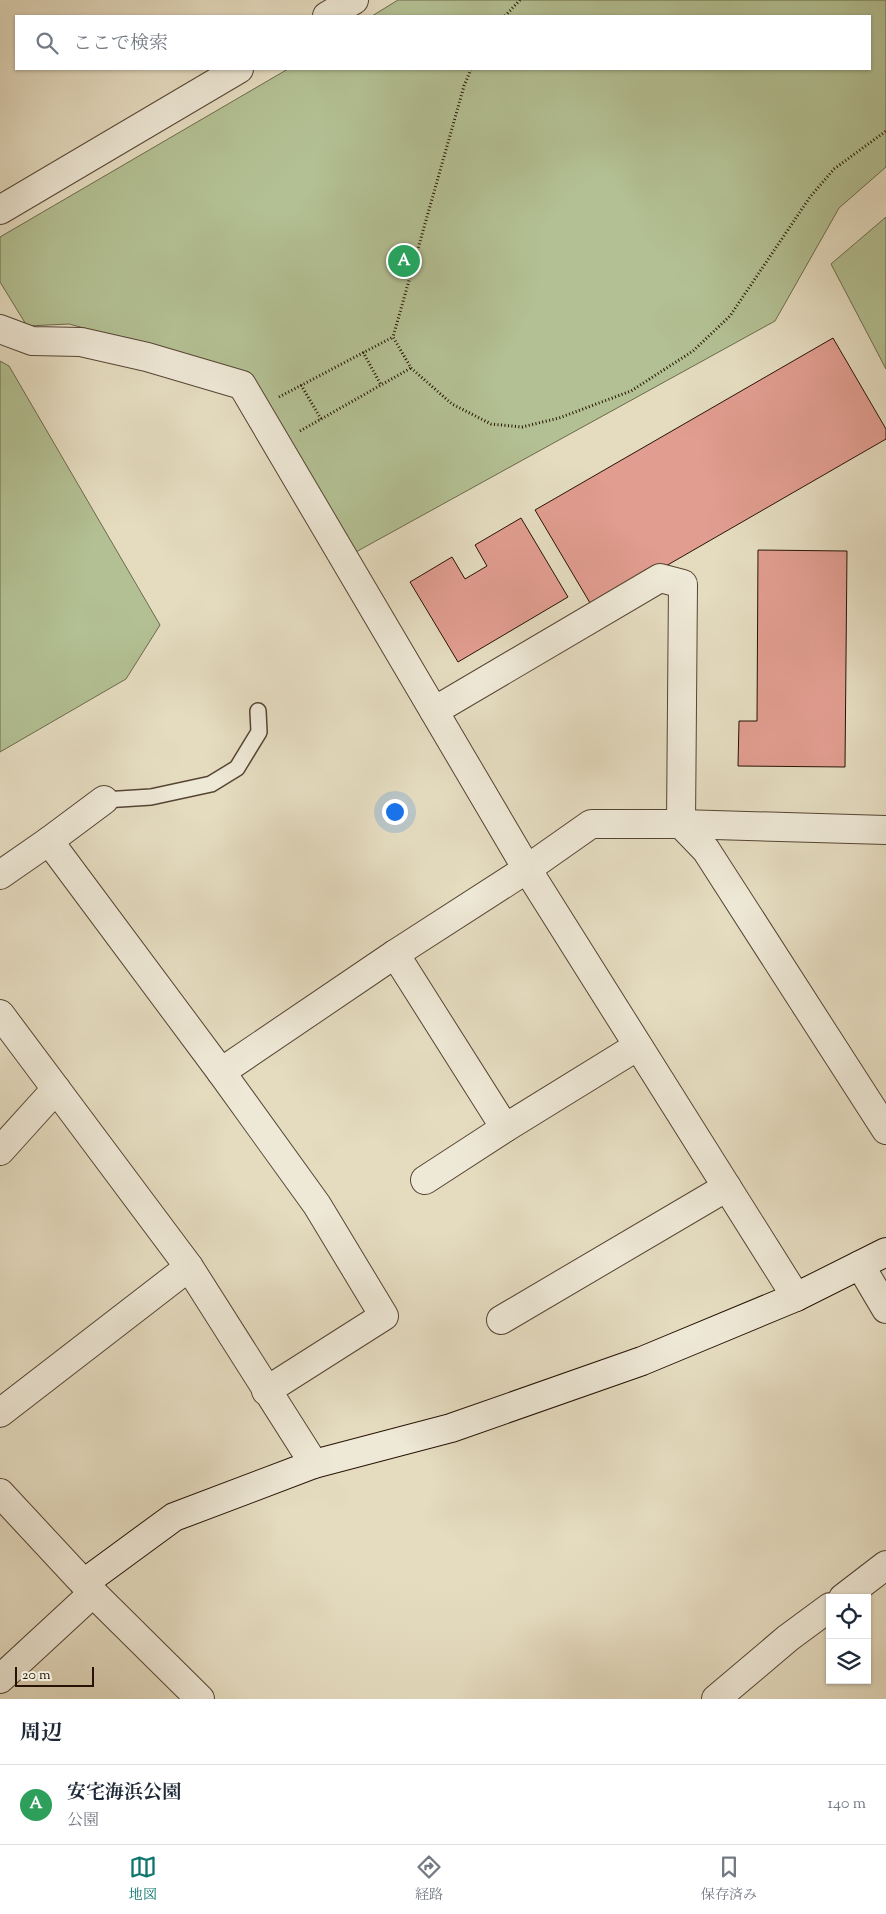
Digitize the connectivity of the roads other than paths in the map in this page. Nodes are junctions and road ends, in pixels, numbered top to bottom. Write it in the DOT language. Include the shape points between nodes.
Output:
graph roads {
  1 [pos="354,0"];
  2 [pos="330,15"];
  3 [pos="237,70"];
  4 [pos="0,210"];
  5 [pos="0,329"];
  6 [pos="258,711"];
  7 [pos="434,711"];
  8 [pos="104,800"];
  9 [pos="681,824"];
  10 [pos="886,830"];
  11 [pos="49,841"];
  12 [pos="527,869"];
  13 [pos="0,875"];
  14 [pos="395,954"];
  15 [pos="0,1014"];
  16 [pos="638,1046"];
  17 [pos="221,1072"];
  18 [pos="56,1089"];
  19 [pos="505,1128"];
  20 [pos="886,1130"];
  21 [pos="0,1151"];
  22 [pos="425,1180"];
  23 [pos="727,1186"];
  24 [pos="886,1252"];
  25 [pos="860,1265"];
  26 [pos="189,1267"];
  27 [pos="796,1297"];
  28 [pos="886,1309"];
  29 [pos="501,1320"];
  30 [pos="266,1391"];
  31 [pos="0,1413"];
  32 [pos="314,1464"];
  33 [pos="0,1492"];
  34 [pos="886,1566"];
  35 [pos="88,1588"];
  36 [pos="848,1594"];
  37 [pos="826,1611"];
  38 [pos="0,1678"];
  39 [pos="200,1699"];
  40 [pos="716,1699"];
  1 -- 2 [label="street"];
  3 -- 4 [label="street"];
  5 -- 7 [label="street" via="32,341 82,342 242,385"];
  6 -- 8 [label="lane" via="259,732 237,768 211,784 151,797"];
  7 -- 9 [label="street" via="660,578 683,584"];
  7 -- 12 [label="street"];
  8 -- 11 [label="street"];
  9 -- 10 [label="street"];
  9 -- 12 [label="street" via="591,824"];
  9 -- 20 [label="street" via="706,850"];
  11 -- 13 [label="street"];
  11 -- 17 [label="street"];
  12 -- 14 [label="street"];
  12 -- 16 [label="street"];
  14 -- 17 [label="street"];
  14 -- 19 [label="street"];
  15 -- 18 [label="street"];
  16 -- 19 [label="street"];
  16 -- 23 [label="street"];
  17 -- 30 [label="street" via="317,1205 384,1316"];
  18 -- 21 [label="street"];
  18 -- 26 [label="street"];
  19 -- 22 [label="street"];
  23 -- 27 [label="street"];
  23 -- 29 [label="street"];
  24 -- 25 [label="street"];
  25 -- 27 [label="street"];
  25 -- 28 [label="street"];
  26 -- 30 [label="street"];
  26 -- 31 [label="street"];
  27 -- 32 [label="street" via="642,1361 451,1428"];
  30 -- 32 [label="street"];
  32 -- 35 [label="street" via="174,1518"];
  33 -- 35 [label="street"];
  34 -- 36 [label="street"];
  35 -- 38 [label="street"];
  35 -- 39 [label="street"];
  37 -- 40 [label="street" via="788,1638"];
}
